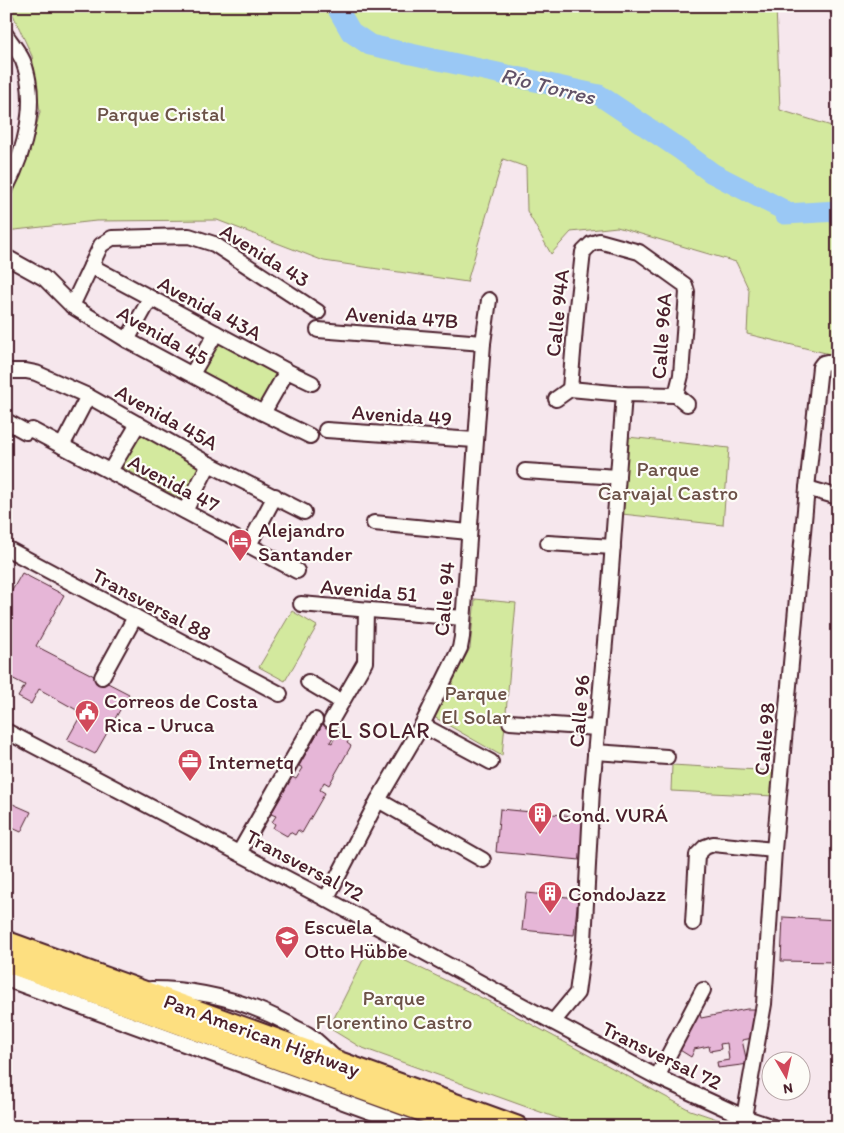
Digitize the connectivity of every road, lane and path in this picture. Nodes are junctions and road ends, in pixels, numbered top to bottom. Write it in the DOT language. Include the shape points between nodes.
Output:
graph roads {
  1 [pos="6,35"];
  2 [pos="12,51"];
  3 [pos="6,188"];
  4 [pos="591,244"];
  5 [pos="6,257"];
  6 [pos="91,266"];
  7 [pos="150,299"];
  8 [pos="489,300"];
  9 [pos="72,306"];
  10 [pos="318,312"];
  11 [pos="318,330"];
  12 [pos="216,334"];
  13 [pos="127,340"];
  14 [pos="483,343"];
  15 [pos="838,364"];
  16 [pos="6,371"];
  17 [pos="287,371"];
  18 [pos="192,374"];
  19 [pos="312,383"];
  20 [pos="570,389"];
  21 [pos="624,394"];
  22 [pos="88,396"];
  23 [pos="676,396"];
  24 [pos="556,399"];
  25 [pos="687,404"];
  26 [pos="264,413"];
  27 [pos="6,421"];
  28 [pos="138,424"];
  29 [pos="326,430"];
  30 [pos="310,436"];
  31 [pos="475,440"];
  32 [pos="62,446"];
  33 [pos="209,464"];
  34 [pos="110,471"];
  35 [pos="525,471"];
  36 [pos="618,477"];
  37 [pos="807,488"];
  38 [pos="275,496"];
  39 [pos="838,497"];
  40 [pos="185,512"];
  41 [pos="304,512"];
  42 [pos="374,524"];
  43 [pos="469,532"];
  44 [pos="548,543"];
  45 [pos="249,546"];
  46 [pos="6,548"];
  47 [pos="613,548"];
  48 [pos="297,571"];
  49 [pos="301,604"];
  50 [pos="366,610"];
  51 [pos="135,617"];
  52 [pos="463,618"];
  53 [pos="102,676"];
  54 [pos="308,682"];
  55 [pos="280,694"];
  56 [pos="342,702"];
  57 [pos="314,720"];
  58 [pos="331,721"];
  59 [pos="510,722"];
  60 [pos="422,724"];
  61 [pos="597,728"];
  62 [pos="6,731"];
  63 [pos="595,752"];
  64 [pos="667,757"];
  65 [pos="491,762"];
  66 [pos="378,800"];
  67 [pos="774,850"];
  68 [pos="239,853"];
  69 [pos="483,860"];
  70 [pos="326,899"];
  71 [pos="693,923"];
  72 [pos="6,942"];
  73 [pos="6,961"];
  74 [pos="6,979"];
  75 [pos="703,990"];
  76 [pos="553,1022"];
  77 [pos="657,1076"];
  78 [pos="744,1117"];
  79 [pos="412,1127"];
  80 [pos="468,1127"];
  81 [pos="517,1127"];
  82 [pos="773,1127"];
  1 -- 2 [label="street"];
  2 -- 3 [label="street" via="23,62 30,90 28,128 18,164"];
  4 -- 20 [label="street, Calle 94A" via="583,252"];
  4 -- 23 [label="street, Calle 96A" via="599,241 639,252 685,285 681,375"];
  5 -- 9 [label="street, Avenida 45" via="44,278"];
  6 -- 7 [label="street, Avenida 43A"];
  6 -- 9 [label="street"];
  6 -- 10 [label="street, Avenida 43" via="101,245 112,238 189,236 214,244"];
  7 -- 12 [label="street, Avenida 43A"];
  7 -- 13 [label="street"];
  8 -- 14 [label="street, Calle 94"];
  9 -- 13 [label="street, Avenida 45"];
  11 -- 14 [label="street, Avenida 47B"];
  12 -- 17 [label="street, Avenida 43A"];
  12 -- 18 [label="street"];
  13 -- 18 [label="street, Avenida 45"];
  14 -- 31 [label="street, Calle 94"];
  15 -- 37 [label="street, Calle 98" via="827,362 820,367"];
  16 -- 22 [label="street, Avenida 45A" via="36,374"];
  17 -- 19 [label="street, Avenida 43A"];
  17 -- 26 [label="street"];
  18 -- 26 [label="street, Avenida 45"];
  20 -- 21 [label="street"];
  20 -- 24 [label="street"];
  21 -- 23 [label="street"];
  21 -- 36 [label="street, Calle 96"];
  22 -- 28 [label="street, Avenida 45A"];
  22 -- 32 [label="street"];
  23 -- 25 [label="street"];
  26 -- 30 [label="street, Avenida 45"];
  27 -- 32 [label="street, Avenida 47"];
  28 -- 33 [label="street, Avenida 45A"];
  28 -- 34 [label="street"];
  29 -- 31 [label="street, Avenida 49"];
  31 -- 43 [label="street, Calle 94"];
  32 -- 34 [label="street, Avenida 47"];
  33 -- 38 [label="street, Avenida 45A"];
  33 -- 40 [label="street"];
  34 -- 40 [label="street, Avenida 47"];
  35 -- 36 [label="street"];
  36 -- 47 [label="street, Calle 96"];
  37 -- 39 [label="street"];
  37 -- 67 [label="street, Calle 98"];
  38 -- 41 [label="street, Avenida 45A"];
  38 -- 45 [label="street"];
  40 -- 45 [label="street, Avenida 47"];
  42 -- 43 [label="street"];
  43 -- 52 [label="street, Calle 94"];
  44 -- 47 [label="street"];
  45 -- 48 [label="street, Avenida 47"];
  46 -- 51 [label="street, Transversal 88"];
  47 -- 61 [label="street, Calle 96"];
  49 -- 50 [label="street, Avenida 51"];
  50 -- 52 [label="street, Avenida 51"];
  50 -- 56 [label="street" via="365,662"];
  51 -- 53 [label="street"];
  51 -- 55 [label="street, Transversal 88"];
  52 -- 60 [label="street, Calle 94" via="460,648"];
  54 -- 56 [label="street"];
  56 -- 58 [label="street"];
  57 -- 68 [label="street"];
  59 -- 61 [label="street"];
  60 -- 65 [label="street"];
  60 -- 66 [label="street, Calle 94"];
  61 -- 63 [label="street, Calle 96"];
  62 -- 68 [label="street, Transversal 72"];
  63 -- 64 [label="street"];
  63 -- 76 [label="street, Calle 96" via="584,940 577,993"];
  66 -- 69 [label="street"];
  66 -- 70 [label="street, Calle 94"];
  67 -- 71 [label="street" via="713,844 705,847 697,855"];
  67 -- 78 [label="street, Calle 98" via="764,1004"];
  68 -- 70 [label="street, Transversal 72"];
  70 -- 76 [label="street, Transversal 72"];
  72 -- 81 [label="highway, Pan American Highway"];
  73 -- 80 [label="highway"];
  74 -- 79 [label="street"];
  75 -- 77 [label="street"];
  76 -- 77 [label="street, Transversal 72"];
  77 -- 78 [label="street, Transversal 72"];
  78 -- 82 [label="street, Transversal 72"];
}
